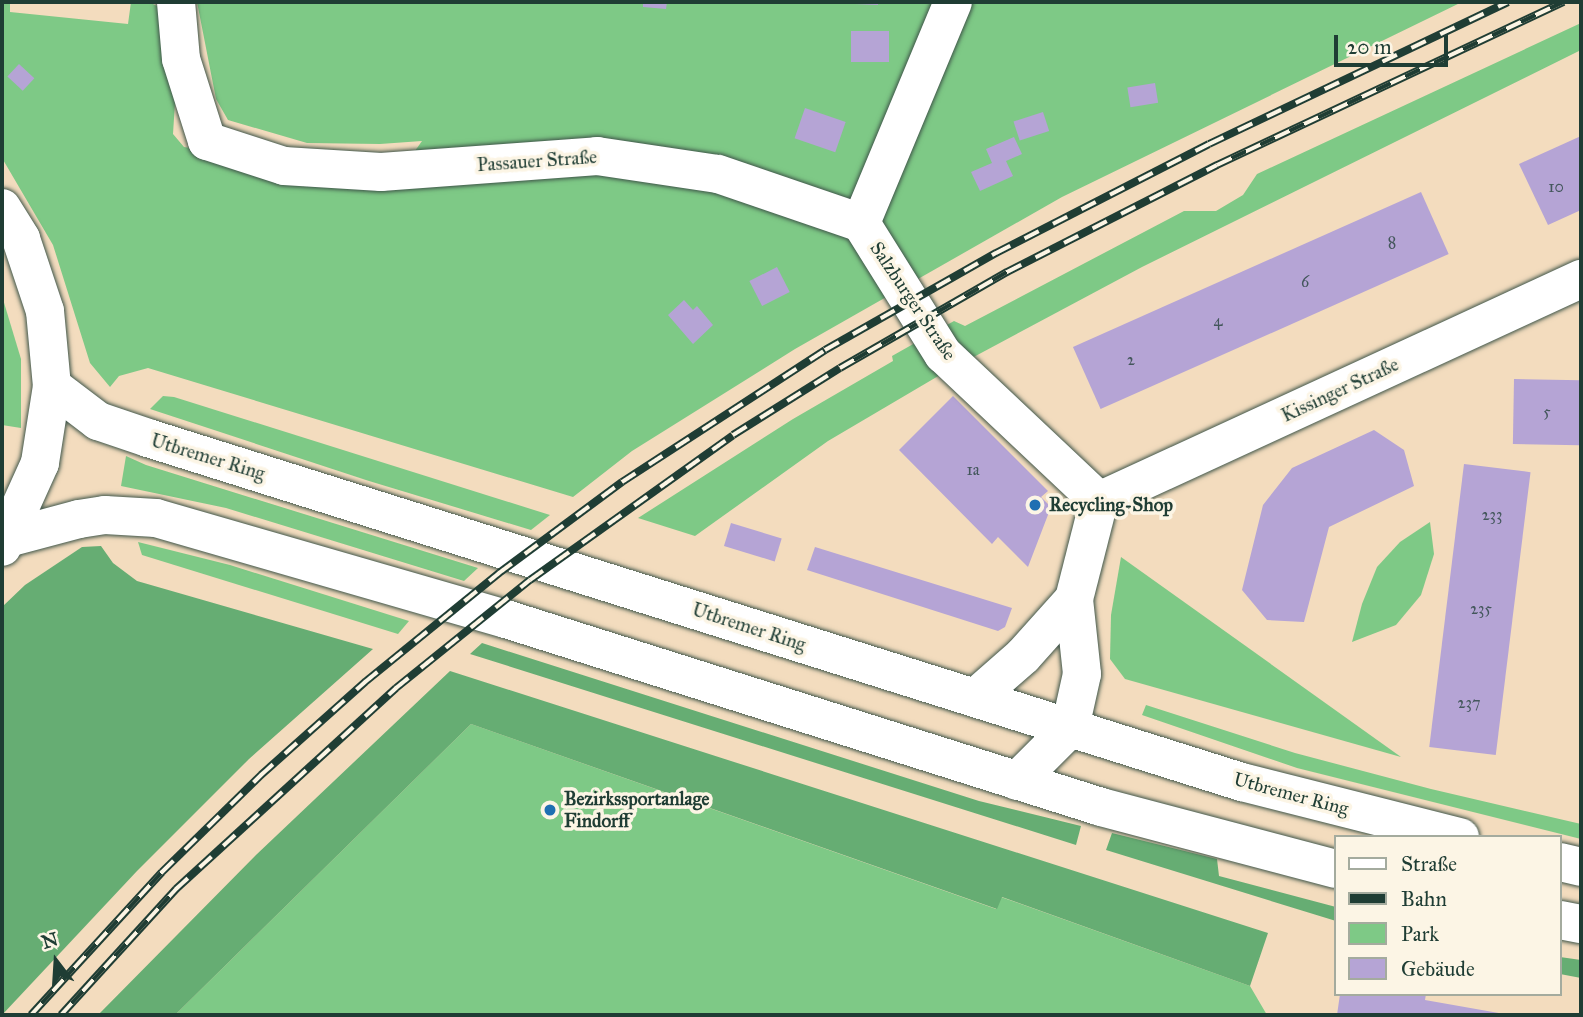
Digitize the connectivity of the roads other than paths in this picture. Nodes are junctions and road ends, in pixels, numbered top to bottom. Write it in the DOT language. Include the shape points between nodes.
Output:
graph roads {
  1 [pos="176,2"];
  2 [pos="953,2"];
  3 [pos="2,208"];
  4 [pos="861,223"];
  5 [pos="1581,279"];
  6 [pos="52,386"];
  7 [pos="1099,501"];
  8 [pos="5,543"];
  9 [pos="1073,599"];
  10 [pos="975,698"];
  11 [pos="1070,729"];
  12 [pos="1017,781"];
  13 [pos="1452,835"];
  14 [pos="1562,862"];
  15 [pos="1581,867"];
  16 [pos="1334,868"];
  17 [pos="1562,920"];
  18 [pos="1581,924"];
  1 -- 4 [label="main road, Passauer Straße" via="181,59 207,141 284,166 382,172 597,156 718,174"];
  2 -- 4 [label="main road, Salzburger Straße"];
  3 -- 6 [label="main road" via="21,239 45,311"];
  4 -- 7 [label="main road, Salzburger Straße" via="943,354"];
  5 -- 7 [label="main road, Kissinger Straße"];
  6 -- 8 [label="main road" via="40,463"];
  6 -- 10 [label="main road, Utbremer Ring" via="98,421 124,430"];
  7 -- 9 [label="main road"];
  8 -- 12 [label="main road" via="79,519 105,515 156,518 506,619"];
  9 -- 10 [label="main road" via="1023,656"];
  9 -- 11 [label="main road" via="1082,674"];
  10 -- 11 [label="main road, Utbremer Ring"];
  11 -- 12 [label="main road"];
  11 -- 13 [label="main road, Utbremer Ring" via="1242,782"];
  12 -- 16 [label="main road"];
  14 -- 15 [label="main road"];
  17 -- 18 [label="main road"];
}
